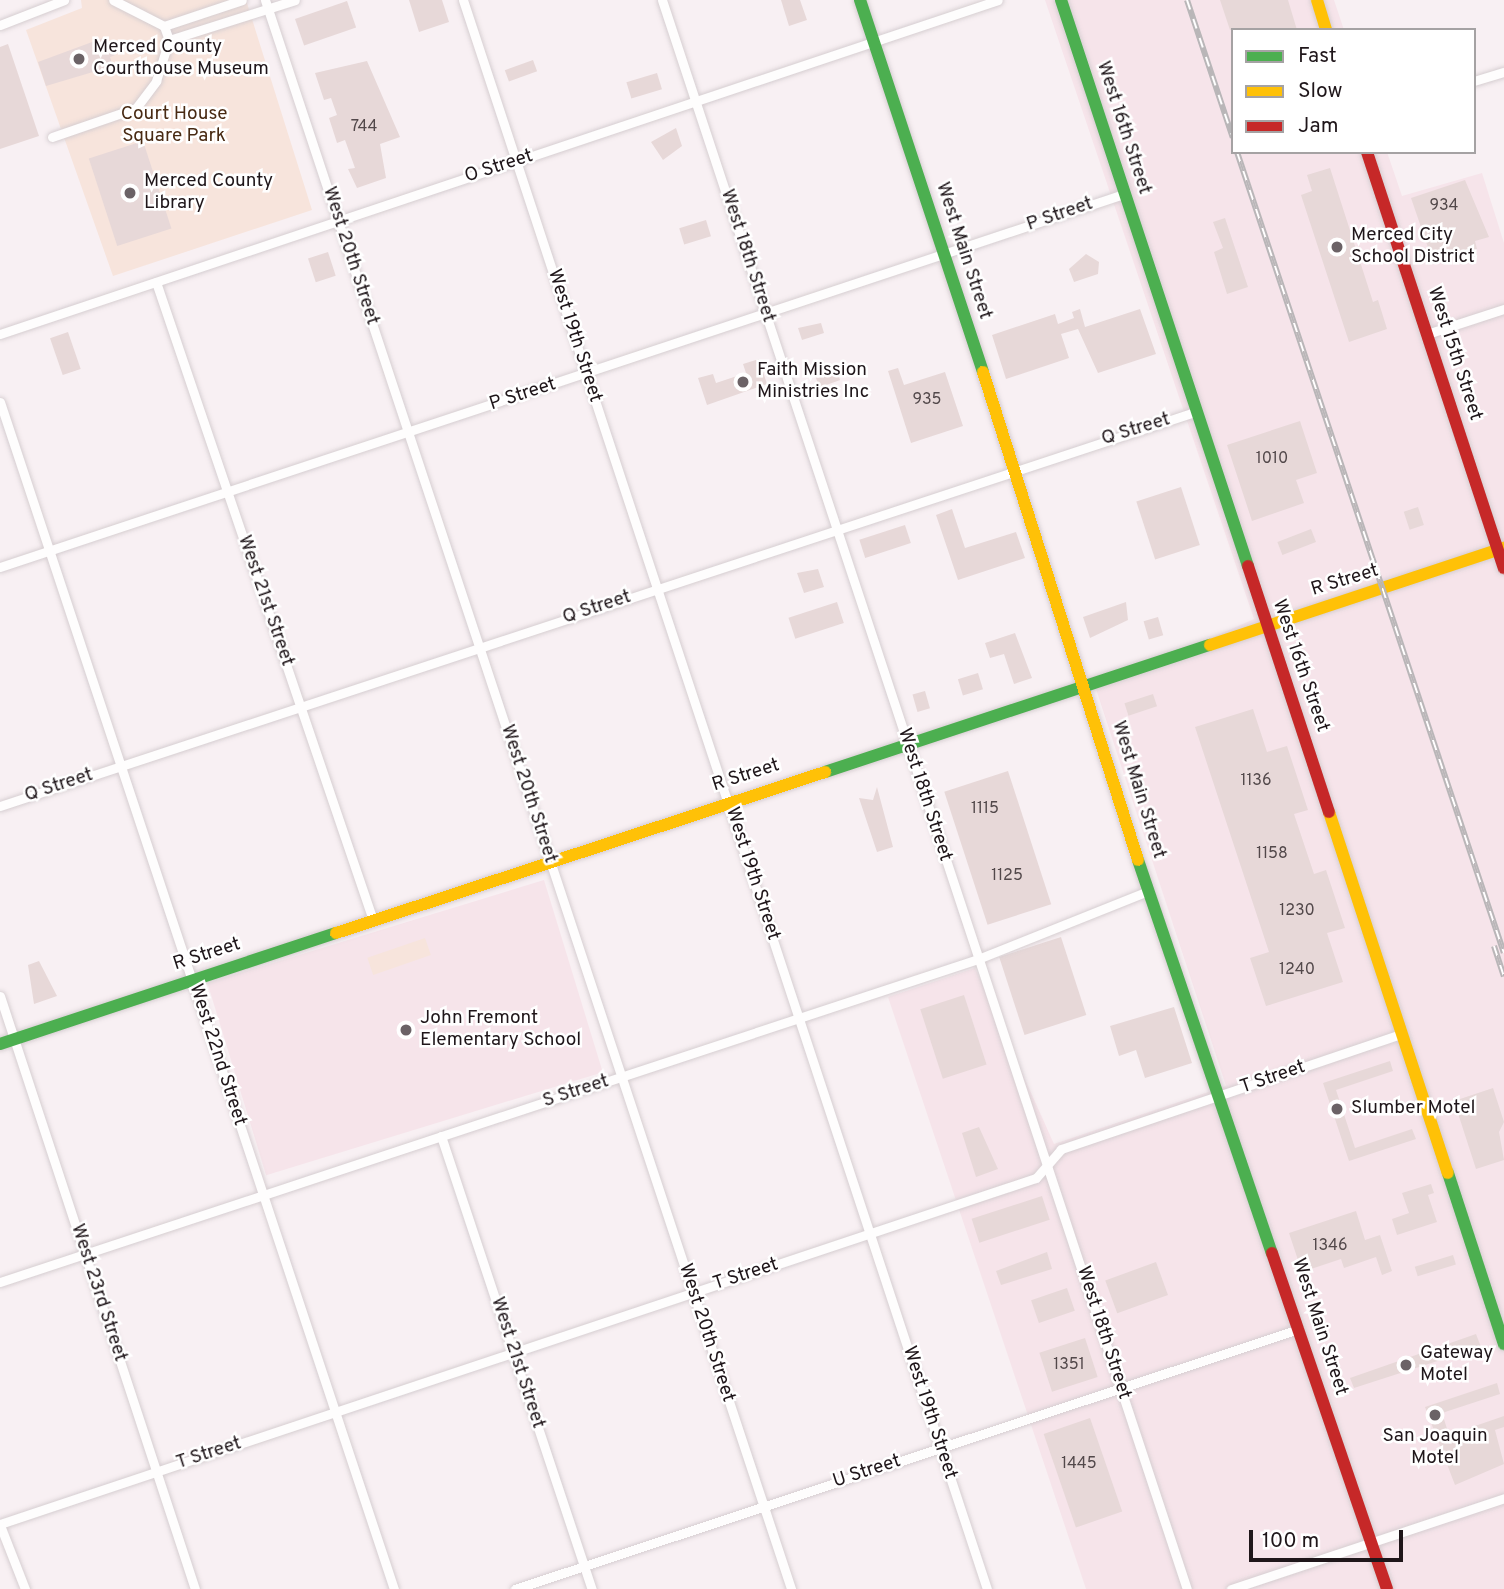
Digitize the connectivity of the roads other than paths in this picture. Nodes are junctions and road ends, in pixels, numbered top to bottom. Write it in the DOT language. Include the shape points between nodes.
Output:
graph roads {
  1 [pos="64,0"];
  2 [pos="113,0"];
  3 [pos="242,0"];
  4 [pos="295,0"];
  5 [pos="463,0"];
  6 [pos="662,0"];
  7 [pos="860,0"];
  8 [pos="999,0"];
  9 [pos="1061,0"];
  10 [pos="1317,0"];
  11 [pos="266,5"];
  12 [pos="0,25"];
  13 [pos="164,26"];
  14 [pos="1325,28"];
  15 [pos="169,40"];
  16 [pos="874,42"];
  17 [pos="1504,72"];
  18 [pos="1476,80"];
  19 [pos="696,102"];
  20 [pos="52,137"];
  21 [pos="1368,154"];
  22 [pos="516,161"];
  23 [pos="1124,194"];
  24 [pos="339,221"];
  25 [pos="944,255"];
  26 [pos="156,282"];
  27 [pos="1504,309"];
  28 [pos="766,314"];
  29 [pos="0,334"];
  30 [pos="1427,334"];
  31 [pos="586,373"];
  32 [pos="0,402"];
  33 [pos="1195,412"];
  34 [pos="408,433"];
  35 [pos="1016,469"];
  36 [pos="229,492"];
  37 [pos="836,528"];
  38 [pos="1501,549"];
  39 [pos="49,550"];
  40 [pos="0,567"];
  41 [pos="1504,568"];
  42 [pos="657,587"];
  43 [pos="1266,626"];
  44 [pos="479,647"];
  45 [pos="1086,685"];
  46 [pos="301,706"];
  47 [pos="908,743"];
  48 [pos="121,766"];
  49 [pos="728,803"];
  50 [pos="0,806"];
  51 [pos="550,862"];
  52 [pos="1148,891"];
  53 [pos="373,920"];
  54 [pos="978,959"];
  55 [pos="192,980"];
  56 [pos="0,996"];
  57 [pos="799,1018"];
  58 [pos="1401,1034"];
  59 [pos="14,1039"];
  60 [pos="0,1044"];
  61 [pos="622,1077"];
  62 [pos="1222,1096"];
  63 [pos="441,1136"];
  64 [pos="1047,1164"];
  65 [pos="263,1195"];
  66 [pos="871,1233"];
  67 [pos="85,1254"];
  68 [pos="0,1282"];
  69 [pos="692,1293"];
  70 [pos="1299,1329"];
  71 [pos="1504,1344"];
  72 [pos="513,1353"];
  73 [pos="1121,1388"];
  74 [pos="335,1412"];
  75 [pos="940,1448"];
  76 [pos="156,1472"];
  77 [pos="1504,1498"];
  78 [pos="764,1507"];
  79 [pos="0,1525"];
  80 [pos="1371,1542"];
  81 [pos="584,1566"];
  82 [pos="24,1589"];
  83 [pos="195,1589"];
  84 [pos="394,1589"];
  85 [pos="515,1589"];
  86 [pos="592,1589"];
  87 [pos="791,1589"];
  88 [pos="987,1589"];
  89 [pos="1187,1589"];
  90 [pos="1231,1589"];
  91 [pos="1387,1589"];
  1 -- 12 [label="street"];
  2 -- 13 [label="street"];
  3 -- 13 [label="street"];
  4 -- 11 [label="street"];
  5 -- 22 [label="street, West 19th Street"];
  6 -- 19 [label="street, West 18th Street"];
  7 -- 16 [label="street, West Main Street"];
  8 -- 16 [label="street, O Street"];
  9 -- 23 [label="street, West 16th Street"];
  10 -- 14 [label="street"];
  11 -- 15 [label="street"];
  11 -- 24 [label="street, West 20th Street"];
  13 -- 15 [label="street"];
  15 -- 20 [label="street" via="156,80 136,108"];
  16 -- 19 [label="street, O Street"];
  16 -- 25 [label="street, West Main Street"];
  17 -- 18 [label="street"];
  19 -- 22 [label="street, O Street"];
  19 -- 28 [label="street, West 18th Street"];
  21 -- 30 [label="street, West 15th Street"];
  22 -- 24 [label="street, O Street"];
  22 -- 31 [label="street, West 19th Street"];
  23 -- 25 [label="street, P Street"];
  23 -- 33 [label="street, West 16th Street"];
  24 -- 26 [label="street, O Street"];
  24 -- 34 [label="street, West 20th Street"];
  25 -- 28 [label="street, P Street"];
  25 -- 35 [label="street, West Main Street"];
  26 -- 29 [label="street, O Street"];
  26 -- 36 [label="street, West 21st Street"];
  27 -- 30 [label="street"];
  28 -- 31 [label="street, P Street"];
  28 -- 37 [label="street, West 18th Street"];
  30 -- 38 [label="street, West 15th Street"];
  31 -- 34 [label="street, P Street"];
  31 -- 42 [label="street, West 19th Street"];
  32 -- 39 [label="street, West 22nd Street"];
  33 -- 35 [label="street, Q Street"];
  33 -- 43 [label="street, West 16th Street"];
  34 -- 36 [label="street, P Street"];
  34 -- 44 [label="street, West 20th Street"];
  35 -- 37 [label="street, Q Street"];
  35 -- 45 [label="street, West Main Street"];
  36 -- 39 [label="street, P Street"];
  36 -- 46 [label="street, West 21st Street"];
  37 -- 42 [label="street, Q Street"];
  37 -- 47 [label="street, West 18th Street"];
  38 -- 41 [label="street, West 15th Street"];
  38 -- 43 [label="street, R Street"];
  39 -- 40 [label="street, P Street"];
  39 -- 48 [label="street, West 22nd Street"];
  42 -- 44 [label="street, Q Street"];
  42 -- 49 [label="street, West 19th Street"];
  43 -- 45 [label="street, R Street"];
  43 -- 58 [label="street, West 16th Street"];
  44 -- 46 [label="street, Q Street"];
  44 -- 51 [label="street, West 20th Street"];
  45 -- 47 [label="street, R Street"];
  45 -- 52 [label="street, West Main Street"];
  46 -- 48 [label="street, Q Street"];
  46 -- 53 [label="street, West 21st Street"];
  47 -- 49 [label="street, R Street"];
  47 -- 54 [label="street, West 18th Street"];
  48 -- 50 [label="street, Q Street"];
  48 -- 55 [label="street, West 22nd Street"];
  49 -- 51 [label="street, R Street"];
  49 -- 57 [label="street, West 19th Street"];
  51 -- 53 [label="street, R Street"];
  51 -- 61 [label="street, West 20th Street"];
  52 -- 54 [label="street, S Street"];
  52 -- 62 [label="street, West Main Street"];
  53 -- 55 [label="street, R Street"];
  54 -- 57 [label="street, S Street"];
  54 -- 64 [label="street, West 18th Street"];
  55 -- 59 [label="street, R Street"];
  55 -- 65 [label="street, West 22nd Street"];
  56 -- 59 [label="street, West 23rd Street"];
  57 -- 61 [label="street, S Street"];
  57 -- 66 [label="street, West 19th Street"];
  58 -- 62 [label="street, T Street"];
  58 -- 71 [label="street, West 16th Street"];
  59 -- 60 [label="street, R Street"];
  59 -- 67 [label="street, West 23rd Street"];
  61 -- 63 [label="street, S Street"];
  61 -- 69 [label="street, West 20th Street"];
  62 -- 64 [label="street, T Street" via="1061,1149"];
  62 -- 70 [label="street, West Main Street"];
  63 -- 65 [label="street, S Street"];
  63 -- 72 [label="street, West 21st Street"];
  64 -- 66 [label="street, T Street" via="1037,1178"];
  64 -- 73 [label="street, West 18th Street"];
  65 -- 67 [label="street, S Street"];
  65 -- 74 [label="street, West 22nd Street"];
  66 -- 69 [label="street, T Street"];
  66 -- 75 [label="street, West 19th Street"];
  67 -- 68 [label="street, S Street"];
  67 -- 76 [label="street, West 23rd Street"];
  69 -- 72 [label="street, T Street"];
  69 -- 78 [label="street, West 20th Street"];
  70 -- 73 [label="street, U Street"];
  70 -- 80 [label="street, West Main Street"];
  72 -- 74 [label="street, T Street"];
  72 -- 81 [label="street, West 21st Street"];
  73 -- 75 [label="street, U Street"];
  73 -- 89 [label="street, West 18th Street"];
  74 -- 76 [label="street, T Street"];
  74 -- 84 [label="street, West 22nd Street"];
  75 -- 78 [label="street, U Street"];
  75 -- 88 [label="street, West 19th Street"];
  76 -- 79 [label="street, T Street"];
  76 -- 83 [label="street, West 23rd Street"];
  77 -- 80 [label="street"];
  78 -- 81 [label="street, U Street"];
  78 -- 87 [label="street, West 20th Street"];
  79 -- 82 [label="street"];
  80 -- 90 [label="street"];
  80 -- 91 [label="street, West Main Street"];
  81 -- 85 [label="street, U Street"];
  81 -- 86 [label="street, West 21st Street"];
}
